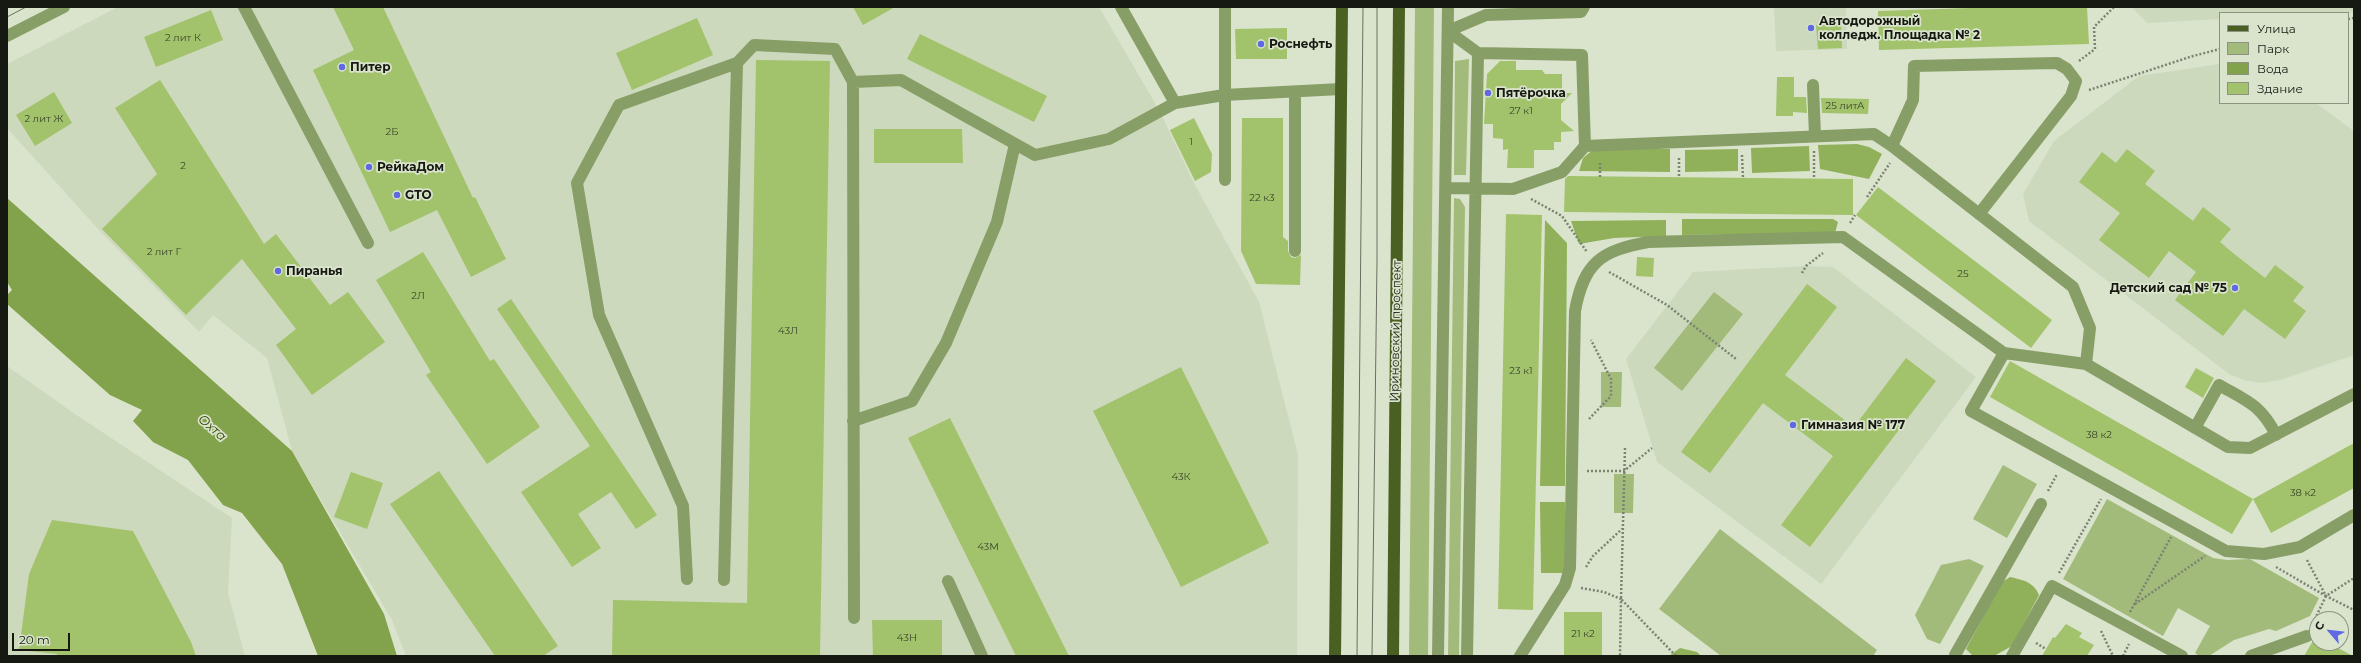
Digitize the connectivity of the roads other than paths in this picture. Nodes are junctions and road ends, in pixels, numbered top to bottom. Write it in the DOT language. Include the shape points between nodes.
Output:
graph roads {
  1 [pos="64,7"];
  2 [pos="244,7"];
  3 [pos="1121,7"];
  4 [pos="1225,7"];
  5 [pos="1342,7"];
  6 [pos="1400,7"];
  7 [pos="1448,7"];
  8 [pos="1584,7"];
  9 [pos="1486,11"];
  10 [pos="1448,31"];
  11 [pos="7,36"];
  12 [pos="1478,53"];
  13 [pos="736,63"];
  14 [pos="853,82"];
  15 [pos="1813,85"];
  16 [pos="1341,90"];
  17 [pos="1295,92"];
  18 [pos="1224,95"];
  19 [pos="1175,103"];
  20 [pos="1814,136"];
  21 [pos="1015,144"];
  22 [pos="1585,146"];
  23 [pos="1895,148"];
  24 [pos="1225,180"];
  25 [pos="1446,188"];
  26 [pos="1476,188"];
  27 [pos="1979,214"];
  28 [pos="368,243"];
  29 [pos="1295,251"];
  30 [pos="2004,353"];
  31 [pos="2086,364"];
  32 [pos="2354,394"];
  33 [pos="853,421"];
  34 [pos="2195,428"];
  35 [pos="2276,435"];
  36 [pos="2041,504"];
  37 [pos="2354,516"];
  38 [pos="687,579"];
  39 [pos="724,580"];
  40 [pos="948,581"];
  41 [pos="854,618"];
  42 [pos="2307,636"];
  43 [pos="982,656"];
  44 [pos="1335,656"];
  45 [pos="1393,656"];
  46 [pos="1438,656"];
  47 [pos="1467,656"];
  48 [pos="1520,656"];
  49 [pos="1955,656"];
  50 [pos="2012,656"];
  51 [pos="2182,656"];
  52 [pos="2251,656"];
  1 -- 11 [label="street"];
  2 -- 28 [label="street"];
  3 -- 19 [label="street"];
  4 -- 18 [label="street"];
  5 -- 16 [label="main road"];
  6 -- 45 [label="main road, Ириновский проспект"];
  7 -- 10 [label="street"];
  8 -- 9 [label="street" via="1581,12"];
  9 -- 10 [label="street"];
  10 -- 12 [label="street"];
  10 -- 25 [label="street"];
  12 -- 22 [label="street" via="1582,55"];
  12 -- 26 [label="street"];
  13 -- 14 [label="street" via="754,45 835,50"];
  13 -- 38 [label="street" via="619,104 577,183 599,315 683,506"];
  13 -- 39 [label="street"];
  14 -- 21 [label="street" via="901,80"];
  14 -- 33 [label="street"];
  15 -- 20 [label="street"];
  16 -- 17 [label="street"];
  16 -- 44 [label="main road"];
  17 -- 18 [label="street"];
  17 -- 29 [label="street"];
  18 -- 19 [label="street"];
  18 -- 24 [label="street"];
  19 -- 21 [label="street" via="1109,139 1035,155"];
  20 -- 22 [label="street"];
  20 -- 23 [label="street" via="1874,134"];
  21 -- 33 [label="street" via="997,222 946,343 912,401"];
  22 -- 26 [label="street" via="1562,172 1513,189"];
  23 -- 27 [label="street"];
  23 -- 27 [label="street" via="1913,100 1914,66 2057,63 2067,69 2076,81 2071,96"];
  25 -- 26 [label="street"];
  25 -- 46 [label="street"];
  26 -- 47 [label="street"];
  27 -- 31 [label="street" via="2073,287 2090,328"];
  30 -- 31 [label="street"];
  30 -- 37 [label="street" via="1971,411 2226,551 2264,554 2300,547"];
  30 -- 48 [label="street" via="1843,237 1648,242 1619,248 1594,263 1580,288 1575,311 1570,568 1565,585"];
  31 -- 34 [label="street"];
  32 -- 35 [label="street"];
  33 -- 41 [label="street"];
  34 -- 35 [label="street" via="2228,447 2250,448"];
  34 -- 35 [label="street" via="2218,385 2257,407 2268,418"];
  36 -- 49 [label="street"];
  40 -- 43 [label="street"];
  42 -- 52 [label="street"];
  50 -- 51 [label="street" via="2052,586"];
}
